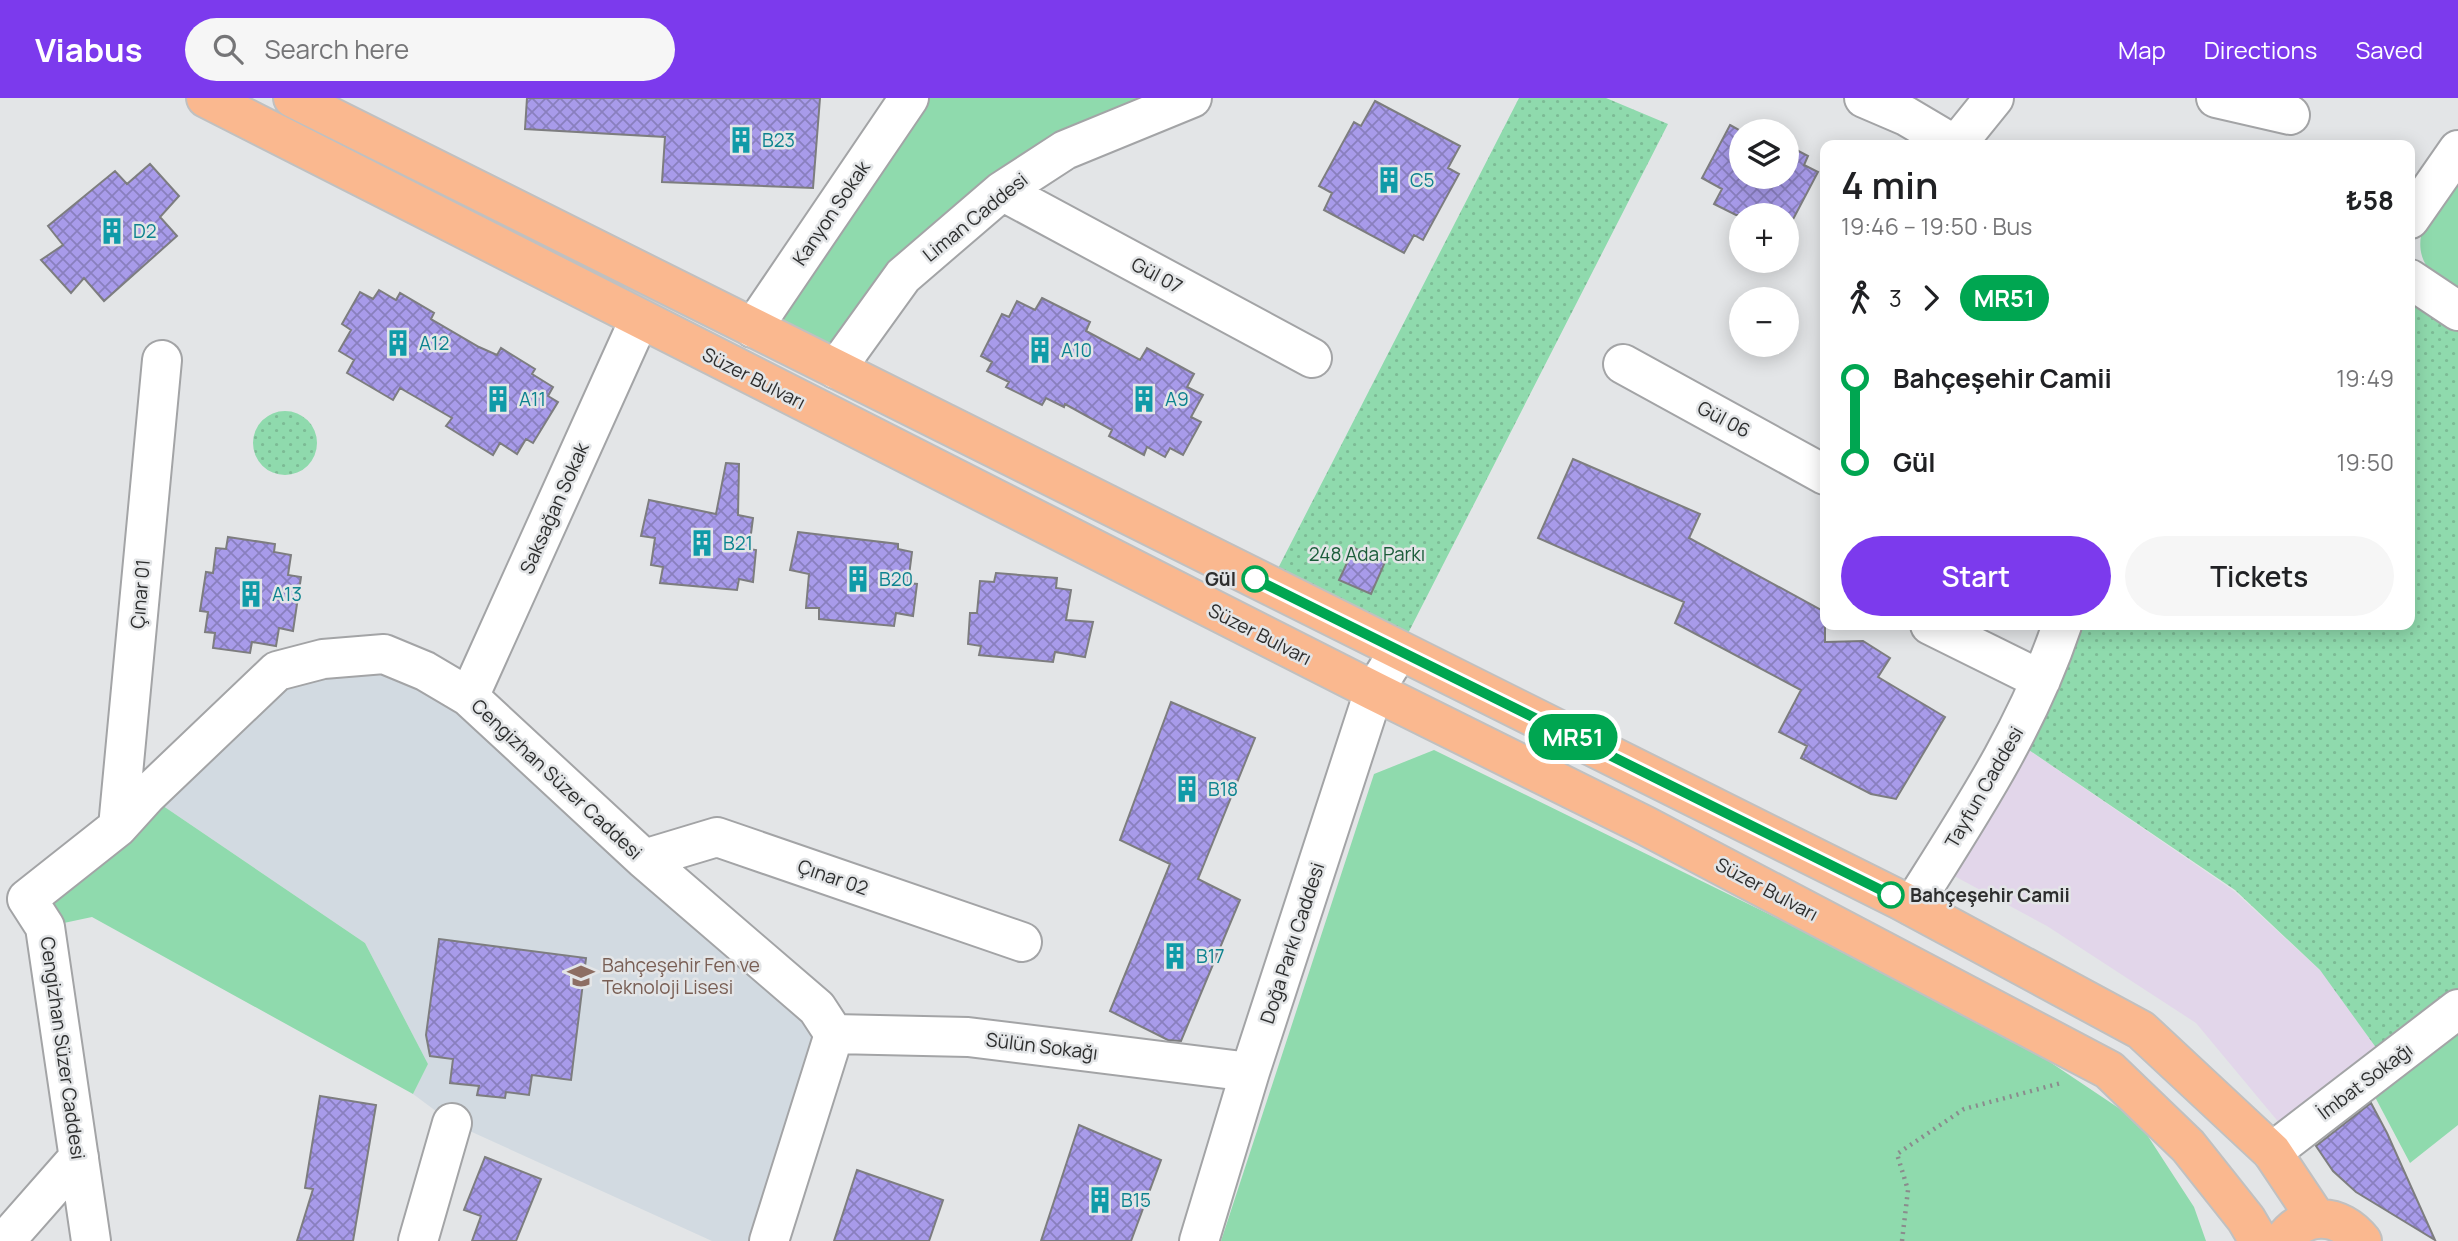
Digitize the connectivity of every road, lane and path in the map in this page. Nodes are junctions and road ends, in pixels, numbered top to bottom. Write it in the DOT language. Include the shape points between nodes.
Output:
graph roads {
  1 [pos="206,98"];
  2 [pos="293,98"];
  3 [pos="909,98"];
  4 [pos="1864,98"];
  5 [pos="1994,98"];
  6 [pos="2216,98"];
  7 [pos="1166,102"];
  8 [pos="2291,115"];
  9 [pos="1947,140"];
  10 [pos="1960,140"];
  11 [pos="2458,149"];
  12 [pos="1002,191"];
  13 [pos="2415,212"];
  14 [pos="2415,282"];
  15 [pos="2458,311"];
  16 [pos="639,320"];
  17 [pos="753,328"];
  18 [pos="1312,358"];
  19 [pos="162,360"];
  20 [pos="1623,364"];
  21 [pos="836,369"];
  22 [pos="1820,472"];
  23 [pos="1940,630"];
  24 [pos="2060,630"];
  25 [pos="1399,651"];
  26 [pos="2041,680"];
  27 [pos="1374,691"];
  28 [pos="469,697"];
  29 [pos="118,827"];
  30 [pos="644,859"];
  31 [pos="14,893"];
  32 [pos="1912,906"];
  33 [pos="1022,942"];
  34 [pos="2458,1009"];
  35 [pos="834,1034"];
  36 [pos="2109,1070"];
  37 [pos="1250,1072"];
  38 [pos="452,1123"];
  39 [pos="2272,1152"];
  40 [pos="79,1157"];
  41 [pos="2316,1218"];
  42 [pos="5,1241"];
  43 [pos="91,1241"];
  44 [pos="418,1241"];
  45 [pos="769,1241"];
  46 [pos="1199,1241"];
  47 [pos="1902,1241"];
  48 [pos="2259,1241"];
  49 [pos="2283,1241"];
  50 [pos="2362,1241"];
  1 -- 16 [label="main road, Süzer Bulvarı"];
  2 -- 17 [label="main road"];
  3 -- 17 [label="street, Kanyon Sokak"];
  4 -- 9 [label="street"];
  5 -- 10 [label="street"];
  6 -- 8 [label="street"];
  7 -- 12 [label="street, Liman Caddesi" via="1065,150"];
  11 -- 13 [label="street"];
  12 -- 18 [label="street, Gül 07"];
  12 -- 21 [label="street, Liman Caddesi" via="903,276"];
  14 -- 15 [label="street"];
  16 -- 27 [label="main road, Süzer Bulvarı"];
  16 -- 28 [label="street, Saksağan Sokak"];
  17 -- 21 [label="main road"];
  19 -- 29 [label="street, Çınar 01"];
  20 -- 22 [label="street, Gül 06"];
  21 -- 25 [label="main road"];
  23 -- 26 [label="street"];
  24 -- 26 [label="street, Tayfun Caddesi"];
  25 -- 27 [label="street, Doğa Parkı Caddesi"];
  25 -- 32 [label="main road"];
  26 -- 32 [label="street, Tayfun Caddesi" via="2007,754"];
  27 -- 36 [label="main road, Süzer Bulvarı" via="1659,832"];
  27 -- 37 [label="street, Doğa Parkı Caddesi"];
  28 -- 29 [label="street, Cengizhan Süzer Caddesi" via="384,654 323,659 277,671"];
  28 -- 30 [label="street, Cengizhan Süzer Caddesi"];
  29 -- 31 [label="street, Cengizhan Süzer Caddesi"];
  30 -- 33 [label="street, Çınar 02" via="717,837"];
  30 -- 35 [label="street, Cengizhan Süzer Caddesi" via="817,1008"];
  31 -- 40 [label="street, Cengizhan Süzer Caddesi" via="45,927"];
  32 -- 39 [label="main road" via="2141,1030"];
  34 -- 39 [label="street, İmbat Sokağı"];
  35 -- 37 [label="street, Sülün Sokağı" via="968,1037"];
  35 -- 45 [label="street"];
  36 -- 47 [label="path" via="1964,1110 1897,1154 1908,1190"];
  36 -- 48 [label="main road, Süzer Bulvarı" via="2188,1146"];
  37 -- 46 [label="street, Doğa Parkı Caddesi"];
  38 -- 44 [label="street"];
  39 -- 41 [label="main road"];
  40 -- 42 [label="street"];
  40 -- 43 [label="street, Cengizhan Süzer Caddesi"];
  41 -- 49 [label="main road" via="2302,1223"];
  41 -- 50 [label="main road" via="2345,1224"];
}
